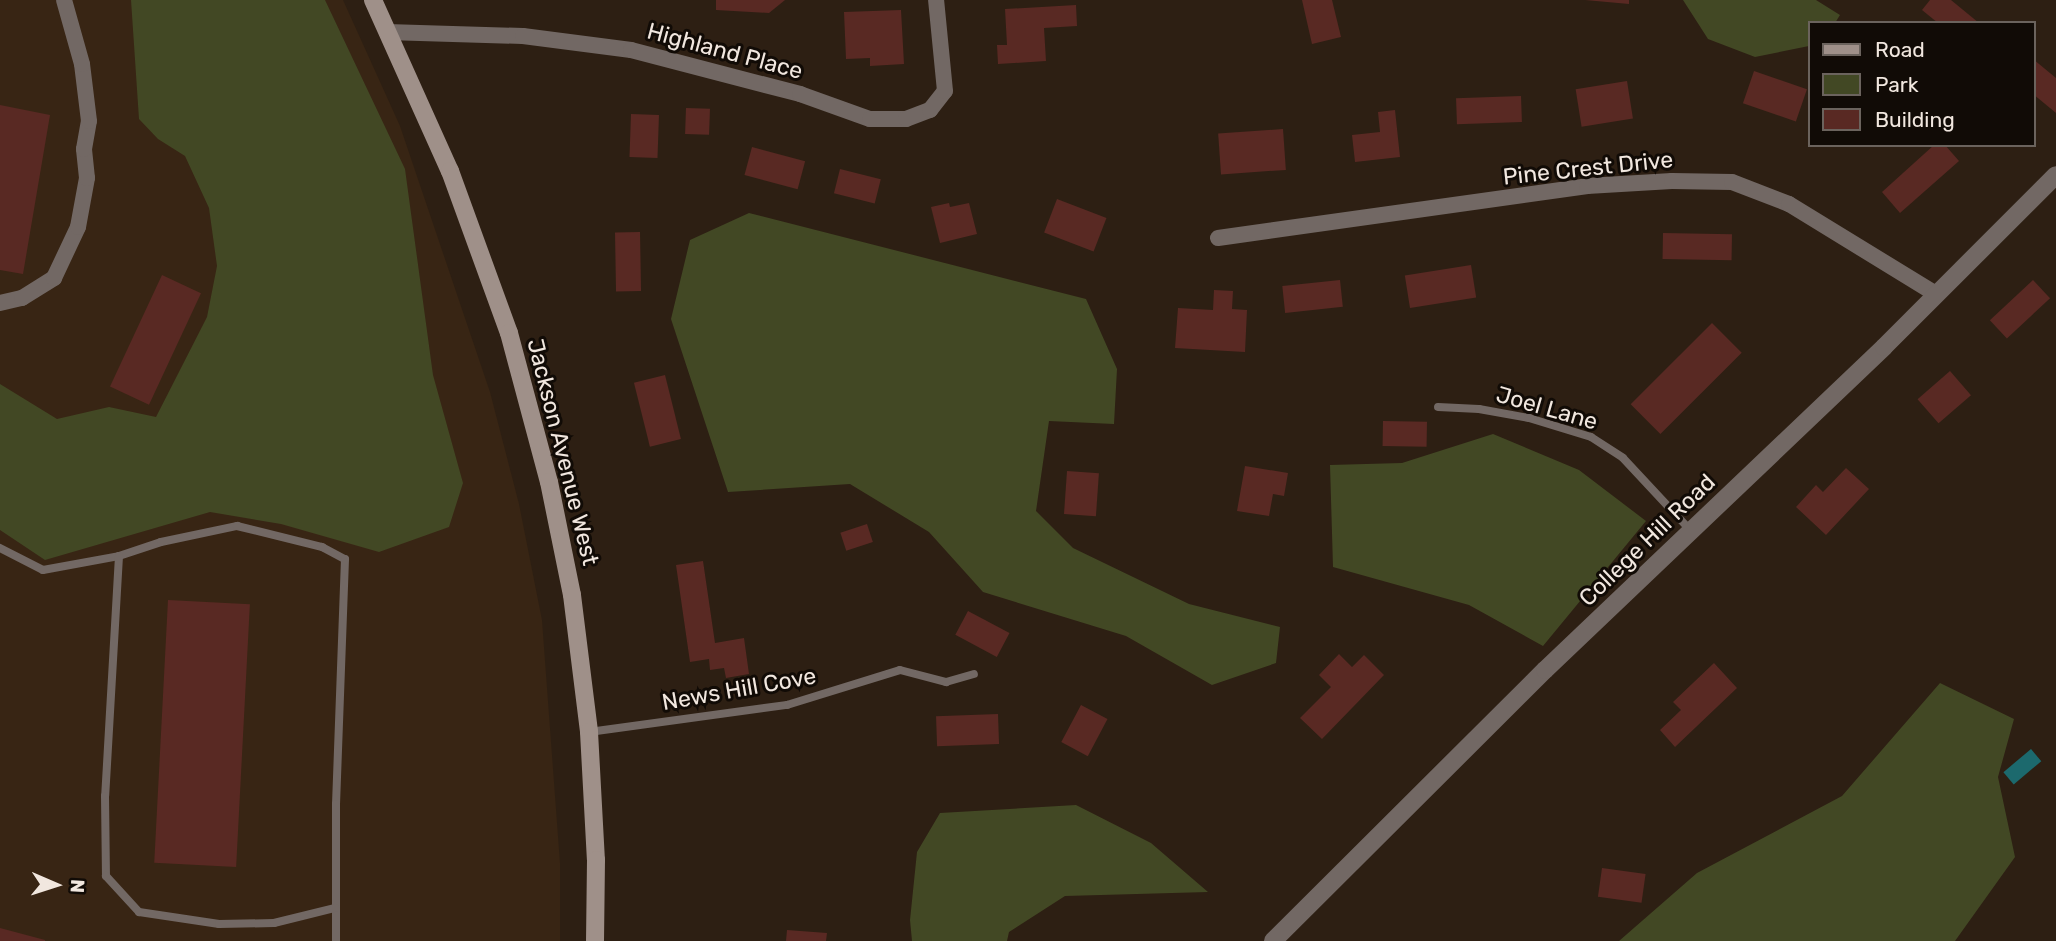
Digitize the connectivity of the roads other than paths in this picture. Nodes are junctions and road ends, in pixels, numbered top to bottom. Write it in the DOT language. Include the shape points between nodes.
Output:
graph roads {
  1 [pos="64,0"];
  2 [pos="373,0"];
  3 [pos="936,0"];
  4 [pos="387,32"];
  5 [pos="2056,175"];
  6 [pos="1218,238"];
  7 [pos="1936,294"];
  8 [pos="0,303"];
  9 [pos="1438,407"];
  10 [pos="1692,532"];
  11 [pos="0,548"];
  12 [pos="119,556"];
  13 [pos="974,674"];
  14 [pos="589,732"];
  15 [pos="335,908"];
  16 [pos="336,941"];
  17 [pos="596,941"];
  18 [pos="1273,941"];
  1 -- 8 [label="street" via="82,64 89,121 84,149 87,178 78,227 54,278 22,298"];
  2 -- 4 [label="main road, Jackson Avenue West"];
  3 -- 4 [label="street, Highland Place" via="945,90 930,110 906,119 870,119 800,94 631,50 523,36"];
  4 -- 14 [label="main road, Jackson Avenue West" via="450,171 509,333 570,582"];
  5 -- 7 [label="street, College Hill Road"];
  6 -- 7 [label="street, Pine Crest Drive" via="1587,186 1731,182 1789,204"];
  7 -- 10 [label="street, College Hill Road"];
  9 -- 10 [label="lane, Joel Lane" via="1530,418 1591,438 1623,458"];
  10 -- 18 [label="street, College Hill Road" via="1545,670"];
  11 -- 12 [label="lane" via="43,570"];
  12 -- 15 [label="lane" via="105,796 106,876 139,912 219,925 274,923"];
  12 -- 15 [label="lane" via="237,526 323,547 345,559"];
  13 -- 14 [label="lane, News Hill Cove" via="946,682 900,670 787,705"];
  14 -- 17 [label="main road, Jackson Avenue West"];
  15 -- 16 [label="lane"];
}
